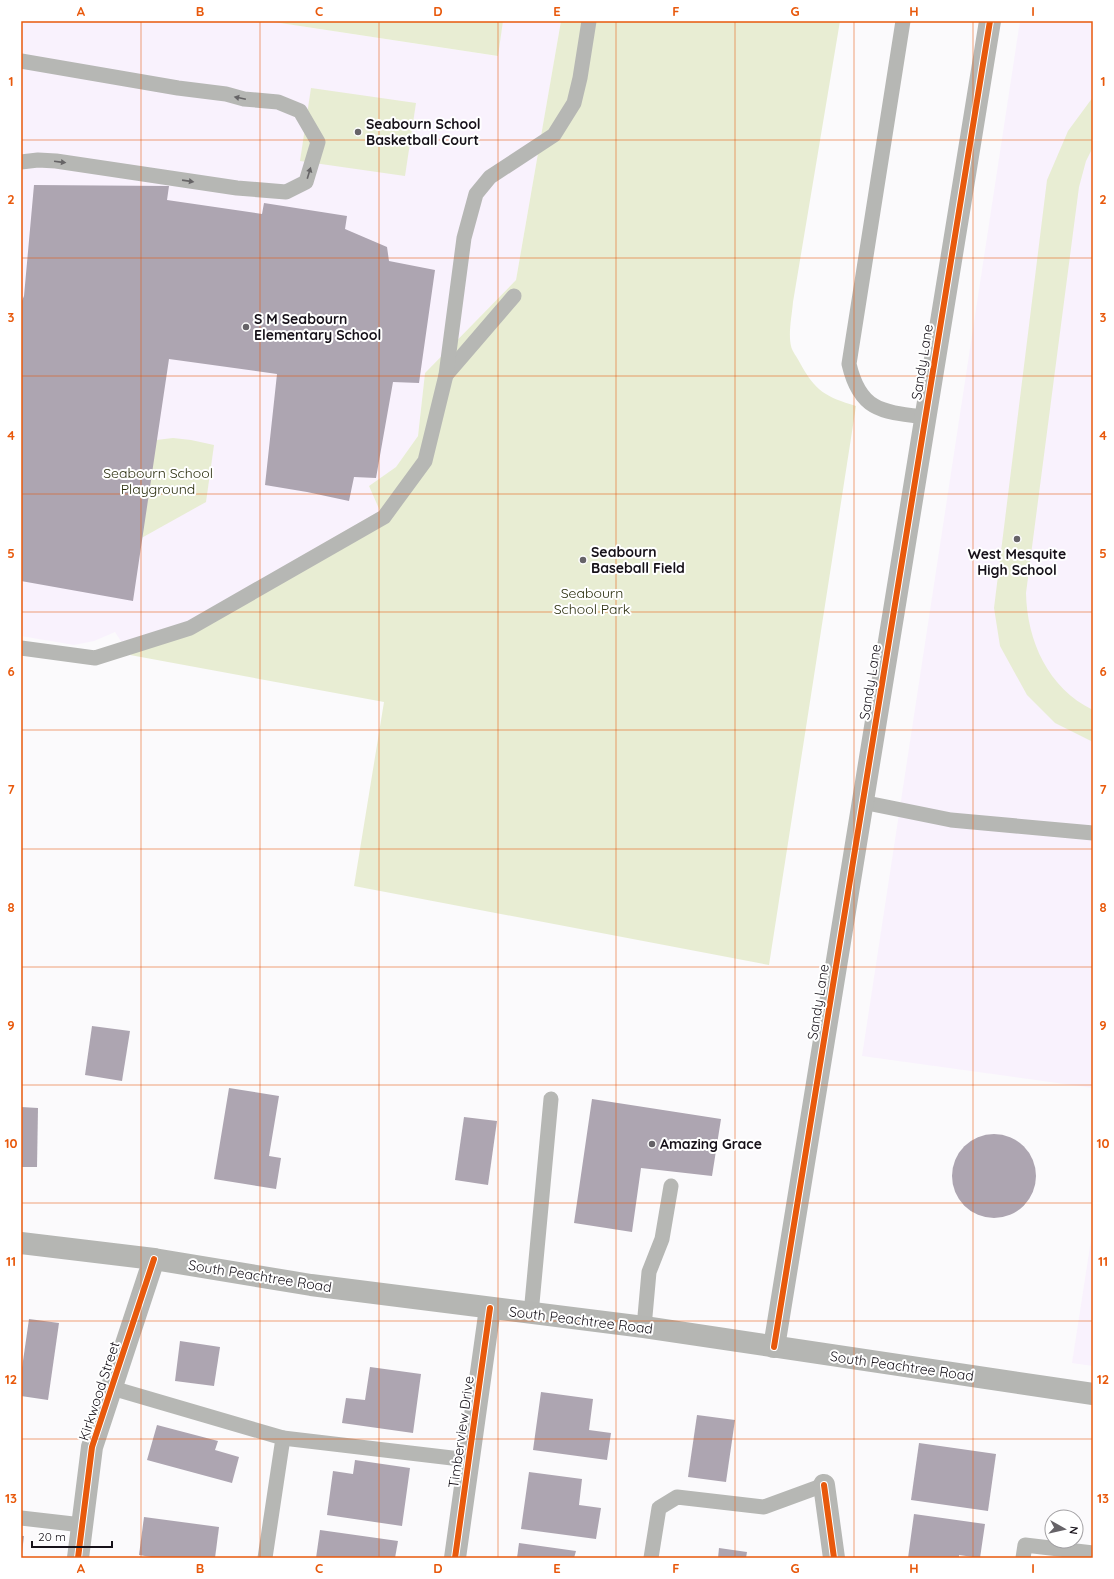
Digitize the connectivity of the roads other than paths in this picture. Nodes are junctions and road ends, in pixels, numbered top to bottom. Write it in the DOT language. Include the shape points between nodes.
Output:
graph roads {
  1 [pos="589,21"];
  2 [pos="903,21"];
  3 [pos="990,21"];
  4 [pos="21,61"];
  5 [pos="21,162"];
  6 [pos="514,296"];
  7 [pos="446,375"];
  8 [pos="925,417"];
  9 [pos="21,648"];
  10 [pos="862,802"];
  11 [pos="1093,833"];
  12 [pos="551,1099"];
  13 [pos="671,1186"];
  14 [pos="21,1243"];
  15 [pos="154,1259"];
  16 [pos="490,1308"];
  17 [pos="531,1314"];
  18 [pos="644,1327"];
  19 [pos="774,1347"];
  20 [pos="112,1388"];
  21 [pos="1093,1394"];
  22 [pos="283,1438"];
  23 [pos="469,1460"];
  24 [pos="824,1485"];
  25 [pos="21,1518"];
  26 [pos="82,1524"];
  27 [pos="1093,1553"];
  28 [pos="78,1558"];
  29 [pos="265,1558"];
  30 [pos="455,1558"];
  31 [pos="651,1558"];
  32 [pos="834,1558"];
  33 [pos="1024,1558"];
  1 -- 7 [label="lane" via="574,103 554,135 490,178 476,194 464,238"];
  2 -- 8 [label="lane" via="849,364 854,384 863,397 878,408 892,413"];
  3 -- 8 [label="street, Sandy Lane"];
  5 -- 4 [label="lane, one-way" via="56,161 237,188 286,192 306,182 318,142 300,111 278,102 244,99"];
  6 -- 7 [label="lane"];
  7 -- 9 [label="lane" via="426,461 384,517 190,628 95,658"];
  8 -- 10 [label="street, Sandy Lane"];
  10 -- 11 [label="lane" via="951,820"];
  10 -- 19 [label="street, Sandy Lane"];
  12 -- 17 [label="lane"];
  13 -- 18 [label="lane" via="662,1239 649,1272"];
  14 -- 15 [label="main road, South Peachtree Road"];
  15 -- 16 [label="main road, South Peachtree Road" via="310,1285"];
  15 -- 20 [label="street, Kirkwood Street"];
  16 -- 17 [label="main road, South Peachtree Road"];
  16 -- 23 [label="street, Timberview Drive"];
  17 -- 18 [label="main road, South Peachtree Road"];
  18 -- 19 [label="main road, South Peachtree Road"];
  19 -- 21 [label="main road, South Peachtree Road"];
  20 -- 22 [label="lane"];
  20 -- 26 [label="street, Kirkwood Street" via="92,1447"];
  22 -- 23 [label="lane"];
  22 -- 29 [label="lane"];
  23 -- 30 [label="street, Timberview Drive"];
  24 -- 31 [label="lane" via="764,1507 677,1497 659,1508"];
  24 -- 32 [label="street"];
  25 -- 26 [label="lane"];
  26 -- 28 [label="street, Kirkwood Street"];
  27 -- 33 [label="lane" via="1025,1545"];
}
